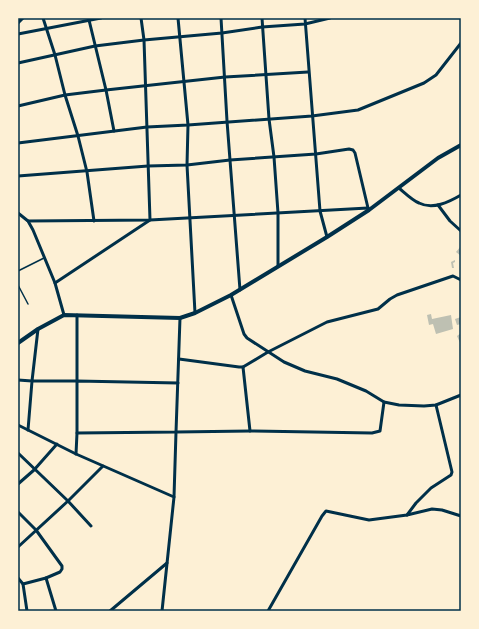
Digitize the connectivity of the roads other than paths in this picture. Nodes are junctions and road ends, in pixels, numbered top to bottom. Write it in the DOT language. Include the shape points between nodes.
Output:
graph roads {
  1 [pos="23,18"];
  2 [pos="43,18"];
  3 [pos="71,18"];
  4 [pos="101,18"];
  5 [pos="141,18"];
  6 [pos="178,18"];
  7 [pos="221,18"];
  8 [pos="262,18"];
  9 [pos="305,18"];
  10 [pos="330,18"];
  11 [pos="89,20"];
  12 [pos="18,23"];
  13 [pos="73,23"];
  14 [pos="305,24"];
  15 [pos="262,27"];
  16 [pos="47,28"];
  17 [pos="222,33"];
  18 [pos="18,34"];
  19 [pos="180,37"];
  20 [pos="144,40"];
  21 [pos="461,43"];
  22 [pos="95,46"];
  23 [pos="55,55"];
  24 [pos="18,63"];
  25 [pos="308,72"];
  26 [pos="266,75"];
  27 [pos="225,77"];
  28 [pos="185,80"];
  29 [pos="146,85"];
  30 [pos="106,90"];
  31 [pos="65,95"];
  32 [pos="18,106"];
  33 [pos="312,116"];
  34 [pos="269,119"];
  35 [pos="227,121"];
  36 [pos="188,125"];
  37 [pos="147,127"];
  38 [pos="114,131"];
  39 [pos="78,136"];
  40 [pos="18,143"];
  41 [pos="461,145"];
  42 [pos="316,154"];
  43 [pos="274,157"];
  44 [pos="230,160"];
  45 [pos="187,165"];
  46 [pos="148,166"];
  47 [pos="87,172"];
  48 [pos="18,176"];
  49 [pos="399,188"];
  50 [pos="461,195"];
  51 [pos="438,205"];
  52 [pos="369,209"];
  53 [pos="320,211"];
  54 [pos="18,213"];
  55 [pos="278,213"];
  56 [pos="235,214"];
  57 [pos="190,217"];
  58 [pos="150,220"];
  59 [pos="28,221"];
  60 [pos="94,221"];
  61 [pos="461,231"];
  62 [pos="327,237"];
  63 [pos="44,258"];
  64 [pos="278,266"];
  65 [pos="18,271"];
  66 [pos="461,280"];
  67 [pos="55,283"];
  68 [pos="18,285"];
  69 [pos="240,290"];
  70 [pos="231,295"];
  71 [pos="28,304"];
  72 [pos="195,314"];
  73 [pos="64,315"];
  74 [pos="77,315"];
  75 [pos="180,318"];
  76 [pos="38,329"];
  77 [pos="18,342"];
  78 [pos="268,352"];
  79 [pos="179,358"];
  80 [pos="243,367"];
  81 [pos="18,380"];
  82 [pos="32,381"];
  83 [pos="77,381"];
  84 [pos="178,382"];
  85 [pos="461,395"];
  86 [pos="384,402"];
  87 [pos="436,405"];
  88 [pos="18,425"];
  89 [pos="28,430"];
  90 [pos="250,431"];
  91 [pos="176,432"];
  92 [pos="78,433"];
  93 [pos="57,444"];
  94 [pos="18,453"];
  95 [pos="76,454"];
  96 [pos="103,466"];
  97 [pos="34,470"];
  98 [pos="18,484"];
  99 [pos="174,497"];
  100 [pos="68,501"];
  101 [pos="18,512"];
  102 [pos="407,515"];
  103 [pos="461,516"];
  104 [pos="91,526"];
  105 [pos="36,530"];
  106 [pos="18,547"];
  107 [pos="167,564"];
  108 [pos="18,578"];
  109 [pos="46,578"];
  110 [pos="23,584"];
  111 [pos="27,611"];
  112 [pos="56,611"];
  113 [pos="110,611"];
  114 [pos="162,611"];
  115 [pos="268,611"];
  1 -- 12 [label="street"];
  2 -- 16 [label="street"];
  3 -- 13 [label="street"];
  4 -- 11 [label="street"];
  5 -- 20 [label="street"];
  6 -- 19 [label="street"];
  7 -- 17 [label="street"];
  8 -- 15 [label="street"];
  9 -- 14 [label="street"];
  10 -- 14 [label="street"];
  11 -- 13 [label="street"];
  11 -- 22 [label="street"];
  13 -- 16 [label="street"];
  14 -- 15 [label="street"];
  14 -- 25 [label="street"];
  15 -- 17 [label="street"];
  15 -- 26 [label="street"];
  16 -- 18 [label="street"];
  16 -- 23 [label="street"];
  17 -- 19 [label="street"];
  17 -- 27 [label="street"];
  19 -- 20 [label="street"];
  19 -- 28 [label="street"];
  20 -- 22 [label="street"];
  20 -- 29 [label="street"];
  21 -- 33 [label="street" via="436,75 424,83 358,110"];
  22 -- 23 [label="street"];
  22 -- 30 [label="street"];
  23 -- 24 [label="street"];
  23 -- 31 [label="street"];
  25 -- 26 [label="street"];
  25 -- 33 [label="street"];
  26 -- 27 [label="street"];
  26 -- 34 [label="street"];
  27 -- 28 [label="street"];
  27 -- 35 [label="street"];
  28 -- 29 [label="street"];
  28 -- 36 [label="street"];
  29 -- 30 [label="street"];
  29 -- 37 [label="street"];
  30 -- 31 [label="street"];
  30 -- 38 [label="street"];
  31 -- 32 [label="street"];
  31 -- 39 [label="street"];
  33 -- 34 [label="street"];
  33 -- 42 [label="street"];
  34 -- 35 [label="street"];
  34 -- 43 [label="street"];
  35 -- 36 [label="street"];
  35 -- 44 [label="street"];
  36 -- 37 [label="street"];
  36 -- 45 [label="street"];
  37 -- 38 [label="street"];
  37 -- 46 [label="street"];
  38 -- 39 [label="street"];
  39 -- 40 [label="street"];
  39 -- 47 [label="street"];
  41 -- 49 [label="street" via="438,158"];
  42 -- 43 [label="street"];
  42 -- 52 [label="street" via="353,150"];
  42 -- 53 [label="street"];
  43 -- 44 [label="street"];
  43 -- 55 [label="street"];
  44 -- 45 [label="street"];
  44 -- 56 [label="street"];
  45 -- 46 [label="street"];
  45 -- 57 [label="street"];
  46 -- 47 [label="street"];
  46 -- 58 [label="street"];
  47 -- 48 [label="street"];
  47 -- 60 [label="street"];
  49 -- 51 [label="street" via="418,203"];
  49 -- 52 [label="street"];
  50 -- 51 [label="street"];
  51 -- 61 [label="street"];
  52 -- 53 [label="street"];
  52 -- 62 [label="street"];
  53 -- 55 [label="street"];
  53 -- 62 [label="street"];
  54 -- 59 [label="street"];
  55 -- 56 [label="street"];
  55 -- 64 [label="street"];
  56 -- 57 [label="street"];
  56 -- 69 [label="street"];
  57 -- 58 [label="street"];
  57 -- 72 [label="street"];
  58 -- 60 [label="street"];
  58 -- 67 [label="street"];
  59 -- 60 [label="street"];
  59 -- 63 [label="street"];
  62 -- 64 [label="street"];
  63 -- 65 [label="lane"];
  63 -- 67 [label="street"];
  64 -- 69 [label="street"];
  66 -- 78 [label="street" via="453,276 397,295 378,309 327,322"];
  67 -- 73 [label="street"];
  68 -- 71 [label="lane"];
  69 -- 70 [label="street"];
  70 -- 72 [label="street"];
  70 -- 78 [label="street" via="244,334"];
  72 -- 75 [label="street"];
  73 -- 74 [label="street"];
  73 -- 76 [label="street"];
  74 -- 75 [label="street"];
  74 -- 83 [label="street"];
  75 -- 79 [label="street"];
  76 -- 77 [label="street"];
  76 -- 82 [label="street"];
  78 -- 80 [label="street"];
  78 -- 86 [label="street" via="305,371 337,379 366,391"];
  79 -- 80 [label="street"];
  79 -- 84 [label="street"];
  80 -- 90 [label="street"];
  81 -- 82 [label="street"];
  82 -- 83 [label="street"];
  82 -- 89 [label="street"];
  83 -- 84 [label="street"];
  83 -- 92 [label="street"];
  84 -- 91 [label="street"];
  85 -- 87 [label="street"];
  86 -- 87 [label="street" via="399,405"];
  86 -- 90 [label="street" via="380,431 372,434"];
  87 -- 102 [label="street" via="451,475 431,488"];
  88 -- 89 [label="street"];
  89 -- 93 [label="street"];
  90 -- 91 [label="street"];
  91 -- 92 [label="street"];
  91 -- 99 [label="street"];
  92 -- 95 [label="street"];
  93 -- 95 [label="street"];
  93 -- 97 [label="street"];
  94 -- 97 [label="street"];
  95 -- 96 [label="street"];
  96 -- 99 [label="street"];
  96 -- 100 [label="street"];
  97 -- 98 [label="street"];
  97 -- 100 [label="street"];
  99 -- 107 [label="street"];
  100 -- 104 [label="street"];
  100 -- 105 [label="street"];
  101 -- 105 [label="street"];
  102 -- 103 [label="street" via="432,509"];
  102 -- 115 [label="street" via="369,520 326,511"];
  105 -- 106 [label="street"];
  105 -- 109 [label="street" via="62,566 60,572"];
  107 -- 113 [label="street"];
  107 -- 114 [label="street"];
  108 -- 110 [label="street"];
  109 -- 110 [label="street"];
  109 -- 112 [label="street"];
  110 -- 111 [label="street"];
}
